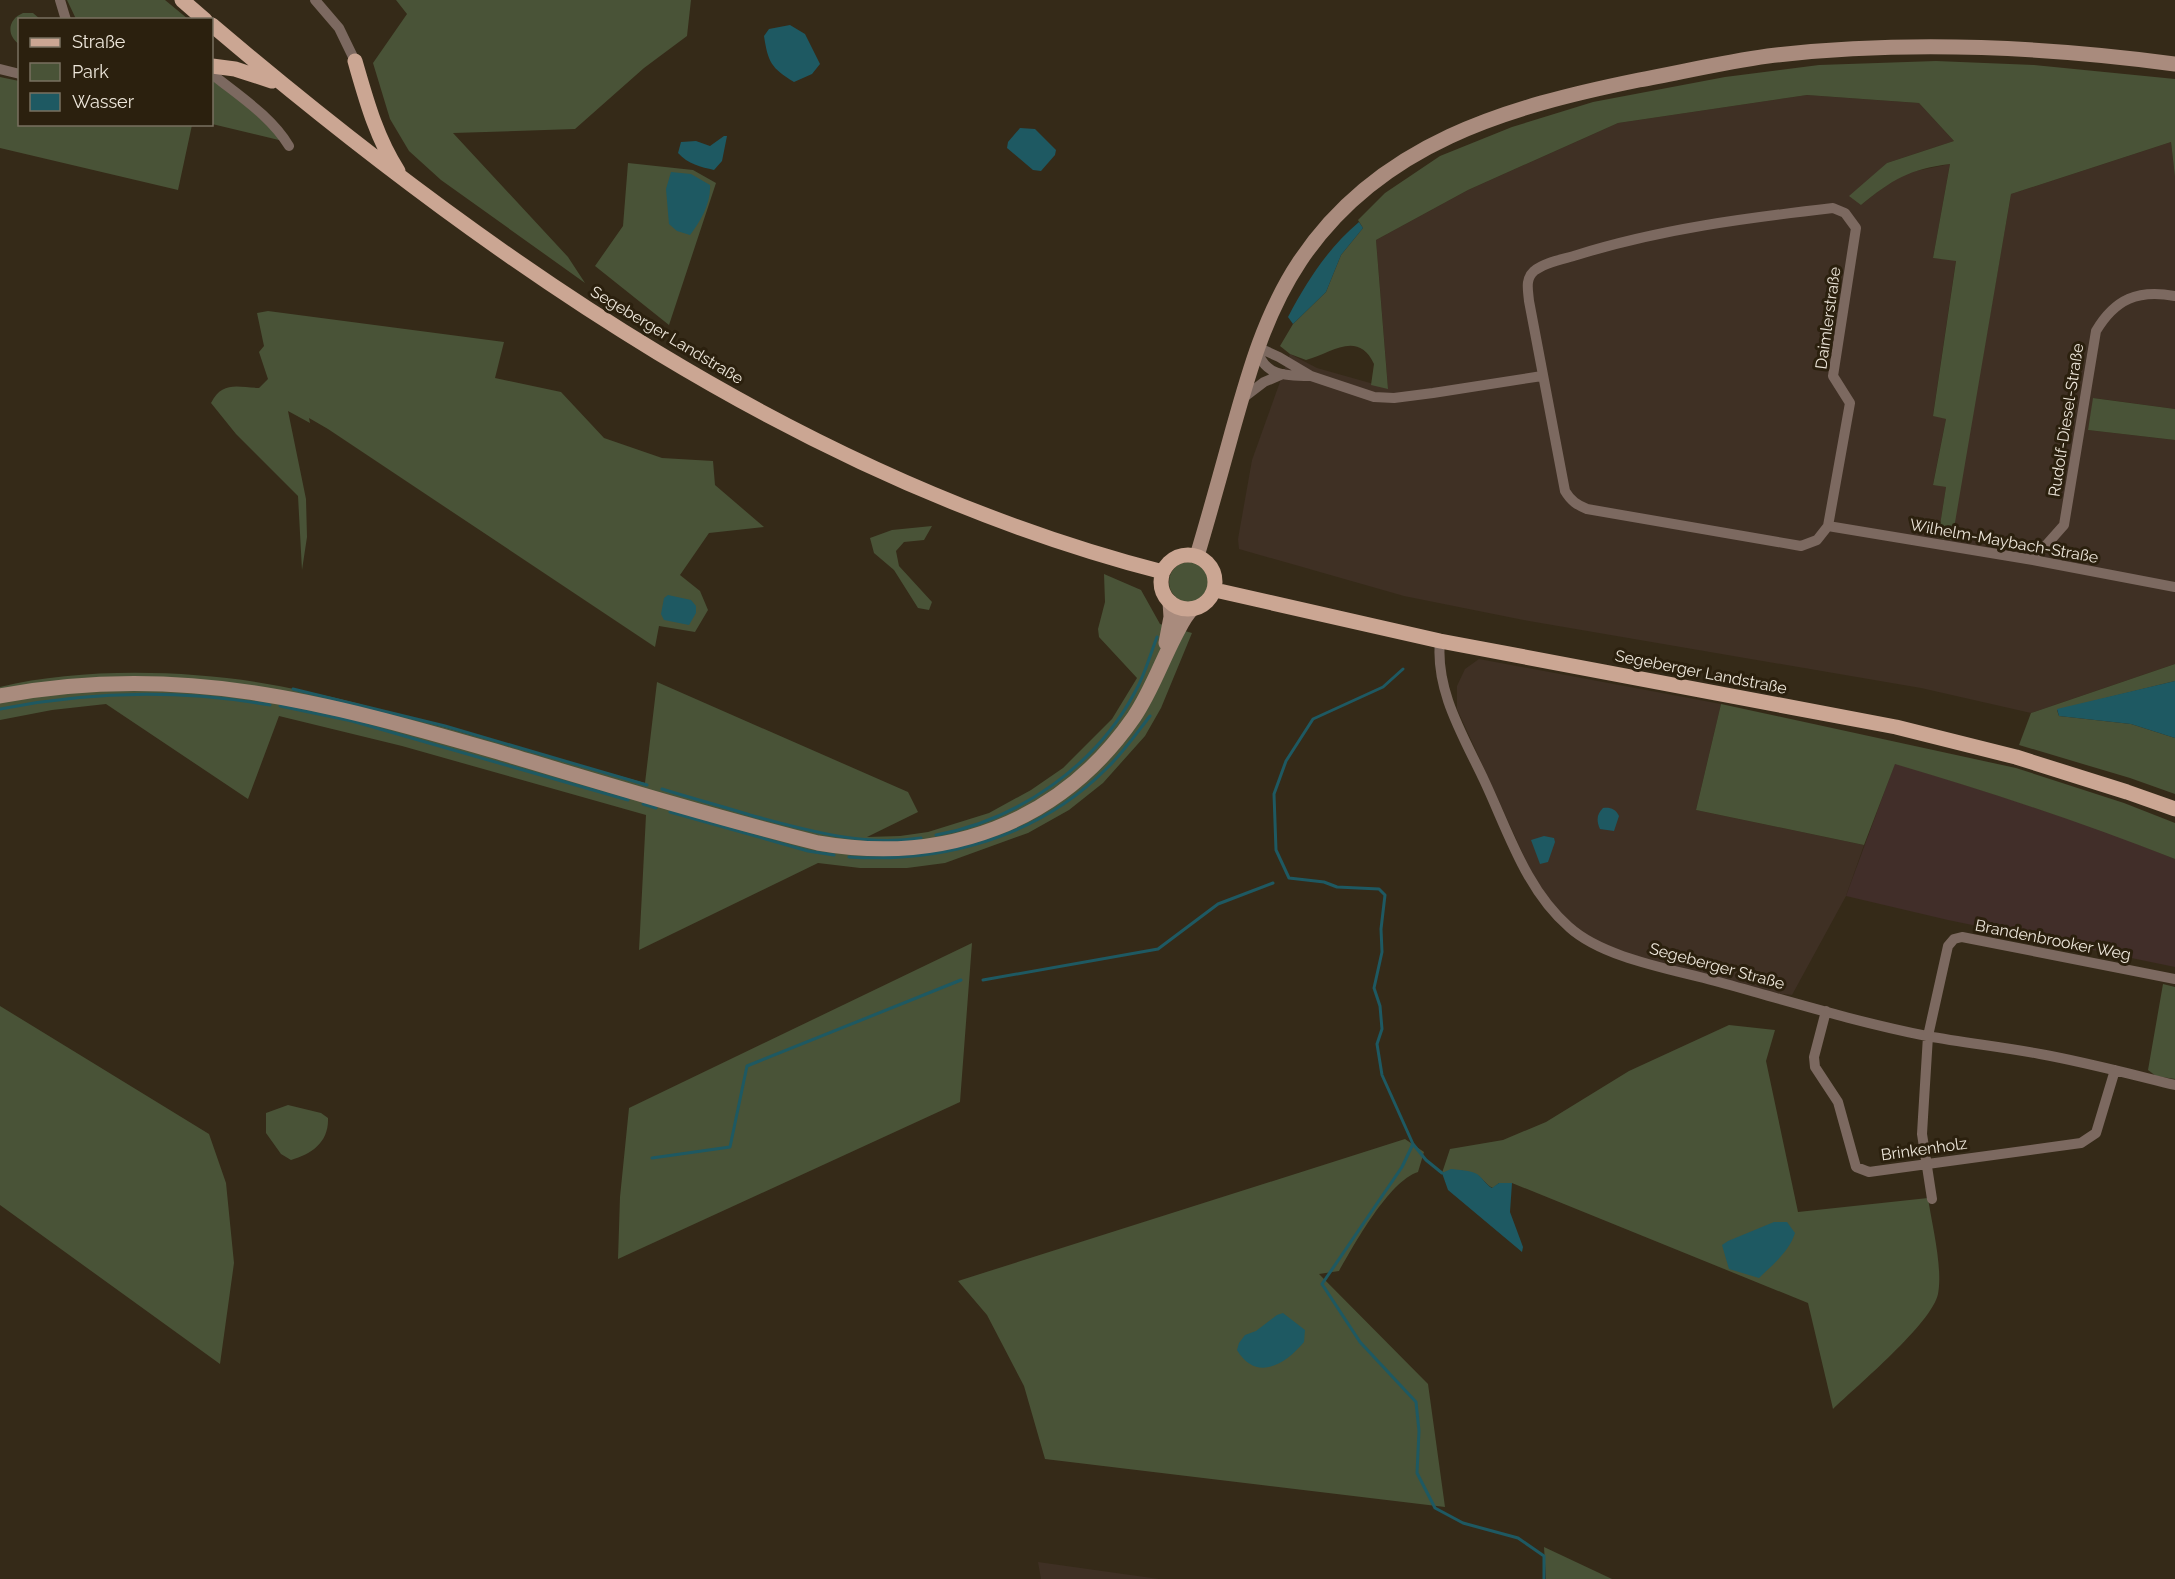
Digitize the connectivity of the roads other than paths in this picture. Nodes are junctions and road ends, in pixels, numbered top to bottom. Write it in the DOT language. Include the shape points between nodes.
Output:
graph roads {
  1 [pos="60,0"];
  2 [pos="182,0"];
  3 [pos="315,0"];
  4 [pos="65,18"];
  5 [pos="203,18"];
  6 [pos="213,26"];
  7 [pos="355,61"];
  8 [pos="2175,64"];
  9 [pos="213,66"];
  10 [pos="0,69"];
  11 [pos="18,74"];
  12 [pos="213,75"];
  13 [pos="282,85"];
  14 [pos="289,146"];
  15 [pos="404,181"];
  16 [pos="2175,296"];
  17 [pos="1257,347"];
  18 [pos="1284,374"];
  19 [pos="1311,376"];
  20 [pos="1542,376"];
  21 [pos="1241,401"];
  22 [pos="1828,526"];
  23 [pos="1197,556"];
  24 [pos="2033,560"];
  25 [pos="1163,572"];
  26 [pos="2175,587"];
  27 [pos="1215,590"];
  28 [pos="1170,602"];
  29 [pos="1192,609"];
  30 [pos="1440,641"];
  31 [pos="1164,658"];
  32 [pos="0,696"];
  33 [pos="2175,809"];
  34 [pos="2175,979"];
  35 [pos="1826,1011"];
  36 [pos="1928,1036"];
  37 [pos="2115,1070"];
  38 [pos="2175,1085"];
  39 [pos="1927,1164"];
  40 [pos="1932,1199"];
  1 -- 4 [label="street"];
  2 -- 5 [label="main road"];
  3 -- 7 [label="street" via="339,28"];
  6 -- 13 [label="main road, Segeberger Landstraße"];
  7 -- 15 [label="main road" via="372,120"];
  8 -- 17 [label="main road" via="2001,48 1842,49 1715,64 1552,99 1435,142 1375,181 1328,226 1300,261 1274,305"];
  9 -- 13 [label="main road" via="236,69"];
  10 -- 11 [label="street"];
  12 -- 14 [label="street" via="259,112"];
  13 -- 15 [label="main road, Segeberger Landstraße"];
  15 -- 25 [label="main road, Segeberger Landstraße" via="629,336 793,429 1005,522 1118,561"];
  16 -- 24 [label="street, Rudolf-Diesel-Straße" via="2140,294 2121,302 2105,315 2096,331 2064,525"];
  17 -- 18 [label="street" via="1266,367"];
  17 -- 19 [label="street"];
  17 -- 21 [label="main road"];
  18 -- 19 [label="street"];
  18 -- 21 [label="street" via="1264,382"];
  19 -- 20 [label="street" via="1374,397 1394,398"];
  20 -- 22 [label="street, Daimlerstraße" via="1565,491 1577,505 1801,546 1817,540"];
  20 -- 22 [label="street, Daimlerstraße" via="1527,282 1535,270 1597,249 1721,222 1833,208 1845,213 1856,228 1833,376 1850,403"];
  21 -- 23 [label="main road"];
  22 -- 24 [label="street, Wilhelm-Maybach-Straße"];
  23 -- 25 [label="main road" via="1178,557"];
  23 -- 27 [label="main road" via="1212,568"];
  24 -- 26 [label="street, Wilhelm-Maybach-Straße"];
  25 -- 28 [label="main road" via="1162,588"];
  27 -- 29 [label="main road" via="1206,603"];
  27 -- 30 [label="main road, Segeberger Landstraße"];
  28 -- 29 [label="main road"];
  28 -- 31 [label="main road"];
  29 -- 31 [label="main road"];
  30 -- 33 [label="main road, Segeberger Landstraße" via="1896,727 2016,757"];
  30 -- 35 [label="street, Segeberger Straße" via="1438,660 1445,694 1458,725 1541,899 1571,930 1603,949"];
  31 -- 32 [label="main road" via="1129,723 1105,753 1066,789 1002,826 951,843 903,849 864,849 808,841 374,717 279,695 195,685 124,683"];
  34 -- 36 [label="street, Brandenbrooker Weg" via="1962,937 1948,946"];
  35 -- 36 [label="street, Segeberger Straße"];
  35 -- 39 [label="street, Brinkenholz" via="1815,1067 1838,1102 1856,1167 1869,1172"];
  36 -- 37 [label="street, Segeberger Straße"];
  36 -- 39 [label="street, Brandenbrooker Weg" via="1922,1134"];
  37 -- 38 [label="street, Segeberger Straße"];
  37 -- 39 [label="street, Brinkenholz" via="2096,1133 2081,1143"];
  39 -- 40 [label="street, Brandenbrooker Weg"];
}
